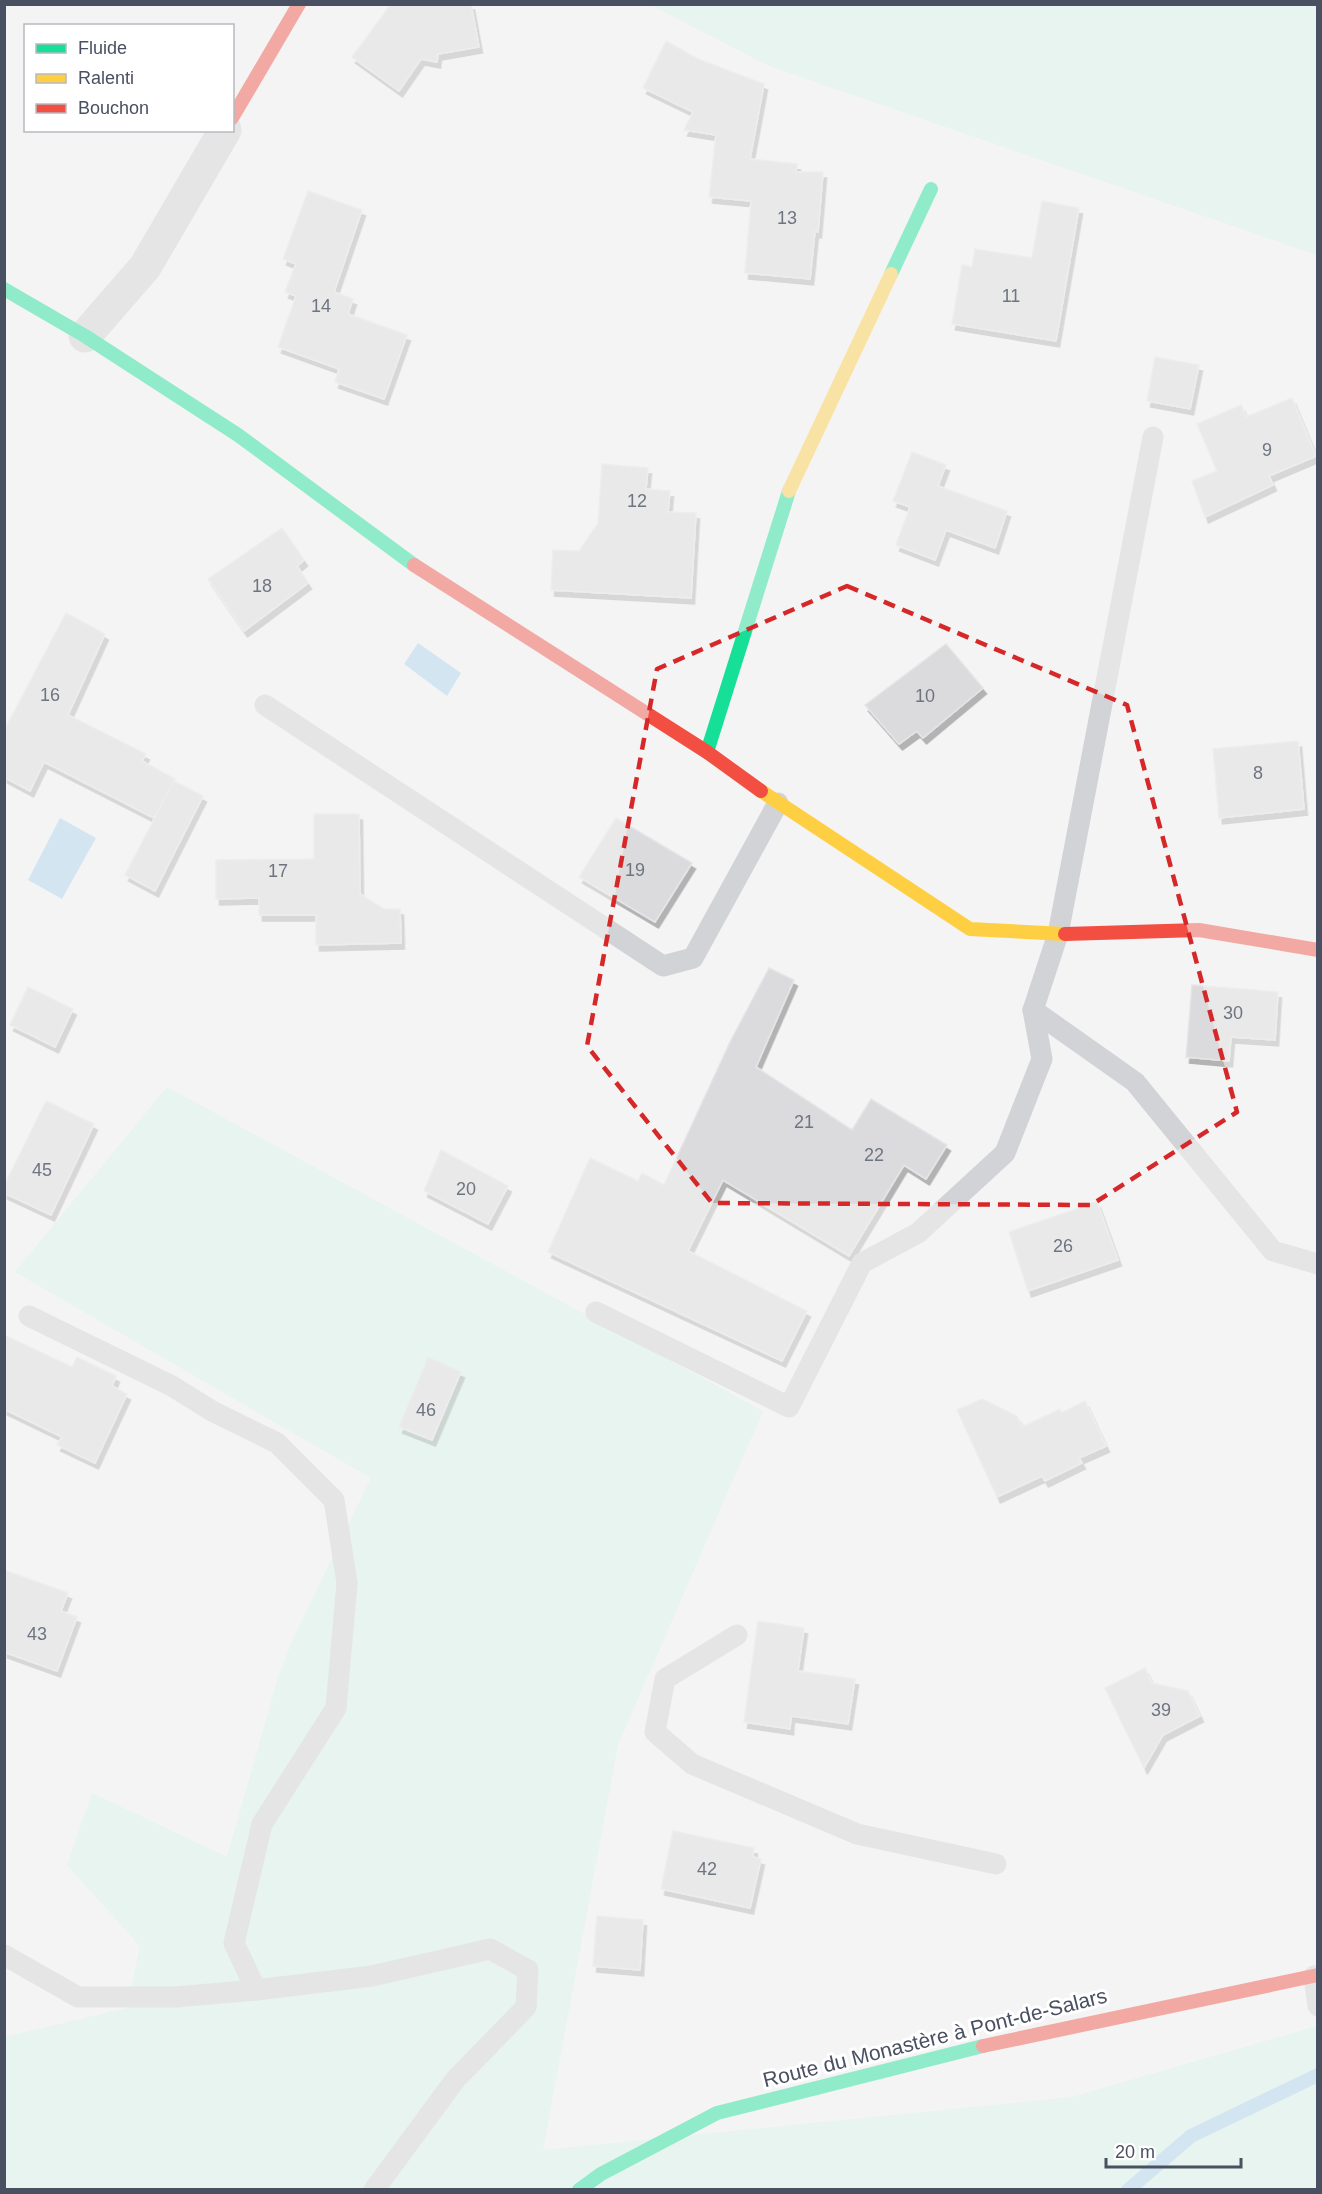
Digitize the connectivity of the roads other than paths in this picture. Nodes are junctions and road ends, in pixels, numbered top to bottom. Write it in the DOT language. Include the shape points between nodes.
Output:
graph roads {
  1 [pos="299,4"];
  2 [pos="234,115"];
  3 [pos="224,132"];
  4 [pos="931,189"];
  5 [pos="4,289"];
  6 [pos="85,336"];
  7 [pos="1153,437"];
  8 [pos="265,705"];
  9 [pos="707,752"];
  10 [pos="778,803"];
  11 [pos="1058,934"];
  12 [pos="1317,950"];
  13 [pos="1033,1010"];
  14 [pos="1317,1264"];
  15 [pos="596,1312"];
  16 [pos="29,1316"];
  17 [pos="737,1635"];
  18 [pos="996,1864"];
  19 [pos="4,1955"];
  20 [pos="1316,1975"];
  21 [pos="256,1990"];
  22 [pos="1317,2006"];
  23 [pos="374,2190"];
  24 [pos="579,2190"];
  1 -- 2 [label="street"];
  3 -- 6 [label="street" via="145,267"];
  4 -- 9 [label="street" via="790,489"];
  5 -- 6 [label="street"];
  6 -- 9 [label="street" via="238,435 422,571"];
  7 -- 11 [label="lane"];
  8 -- 10 [label="lane" via="663,966 693,958"];
  9 -- 10 [label="street"];
  10 -- 11 [label="street" via="970,929"];
  11 -- 12 [label="street" via="1199,930"];
  11 -- 13 [label="lane"];
  13 -- 14 [label="lane" via="1135,1082 1273,1251"];
  13 -- 15 [label="lane" via="1042,1059 1005,1153 918,1233 862,1263 789,1407"];
  16 -- 21 [label="lane" via="277,1443 334,1500 347,1583 336,1708 262,1824 234,1943"];
  17 -- 18 [label="lane" via="665,1679 655,1732 692,1764 857,1834"];
  19 -- 21 [label="lane" via="78,1997 175,1997"];
  20 -- 22 [label="lane"];
  20 -- 24 [label="street, Route du Monastère à Pont-de-Salars" via="1026,2035 717,2113 601,2174"];
  21 -- 23 [label="lane" via="372,1976 490,1949 528,1970 526,2007 455,2080"];
}
